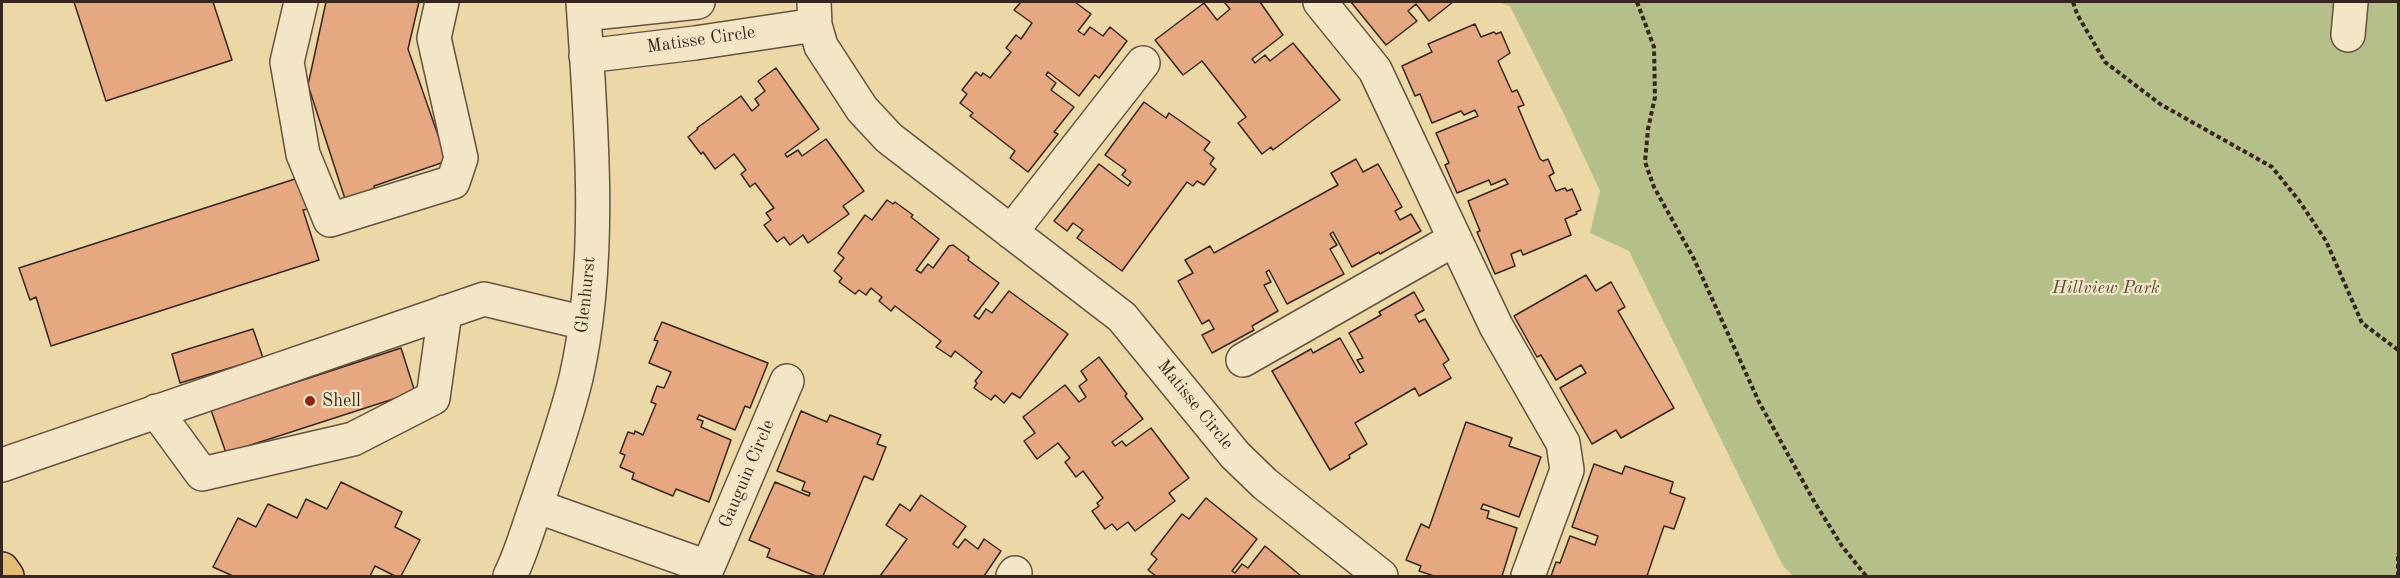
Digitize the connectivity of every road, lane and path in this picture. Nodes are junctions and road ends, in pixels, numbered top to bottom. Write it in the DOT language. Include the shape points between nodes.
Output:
graph roads {
  1 [pos="301,2"];
  2 [pos="442,2"];
  3 [pos="699,2"];
  4 [pos="1320,2"];
  5 [pos="1637,2"];
  6 [pos="2073,2"];
  7 [pos="2351,2"];
  8 [pos="583,8"];
  9 [pos="815,13"];
  10 [pos="2348,35"];
  11 [pos="586,56"];
  12 [pos="1143,63"];
  13 [pos="1011,232"];
  14 [pos="1455,239"];
  15 [pos="445,312"];
  16 [pos="585,323"];
  17 [pos="2398,350"];
  18 [pos="1243,360"];
  19 [pos="787,381"];
  20 [pos="156,411"];
  21 [pos="2,465"];
  22 [pos="536,506"];
  23 [pos="2398,553"];
  24 [pos="2,569"];
  25 [pos="705,572"];
  26 [pos="7,576"];
  27 [pos="510,576"];
  28 [pos="1381,576"];
  29 [pos="1528,576"];
  30 [pos="1866,576"];
  31 [pos="2398,576"];
  1 -- 2 [label="street" via="286,63 303,154 330,220 453,182 461,158 435,38"];
  3 -- 8 [label="street"];
  4 -- 14 [label="street" via="1375,70"];
  5 -- 30 [label="path" via="1654,47 1655,97 1645,162 1654,187 1694,259 1760,402 1820,512"];
  6 -- 17 [label="path" via="2105,62 2160,104 2272,167 2326,241 2362,323"];
  7 -- 10 [label="street"];
  8 -- 11 [label="street, Glenhurst"];
  9 -- 11 [label="street, Matisse Circle" via="695,43"];
  9 -- 13 [label="street, Matisse Circle" via="821,46 862,109 889,138"];
  11 -- 16 [label="street, Glenhurst" via="592,233"];
  12 -- 13 [label="street"];
  13 -- 28 [label="street, Matisse Circle" via="1122,317 1235,455 1265,484"];
  14 -- 18 [label="street"];
  14 -- 29 [label="street" via="1496,326 1563,443 1567,470"];
  15 -- 16 [label="street" via="484,299"];
  15 -- 20 [label="street"];
  15 -- 20 [label="street" via="433,398 353,439 202,474"];
  16 -- 22 [label="street, Glenhurst" via="576,376"];
  19 -- 25 [label="street, Gauguin Circle"];
  20 -- 21 [label="street"];
  22 -- 25 [label="street, Gauguin Circle"];
  22 -- 27 [label="street, Glenhurst"];
  23 -- 31 [label="path"];
  24 -- 26 [label="main road"];
}
